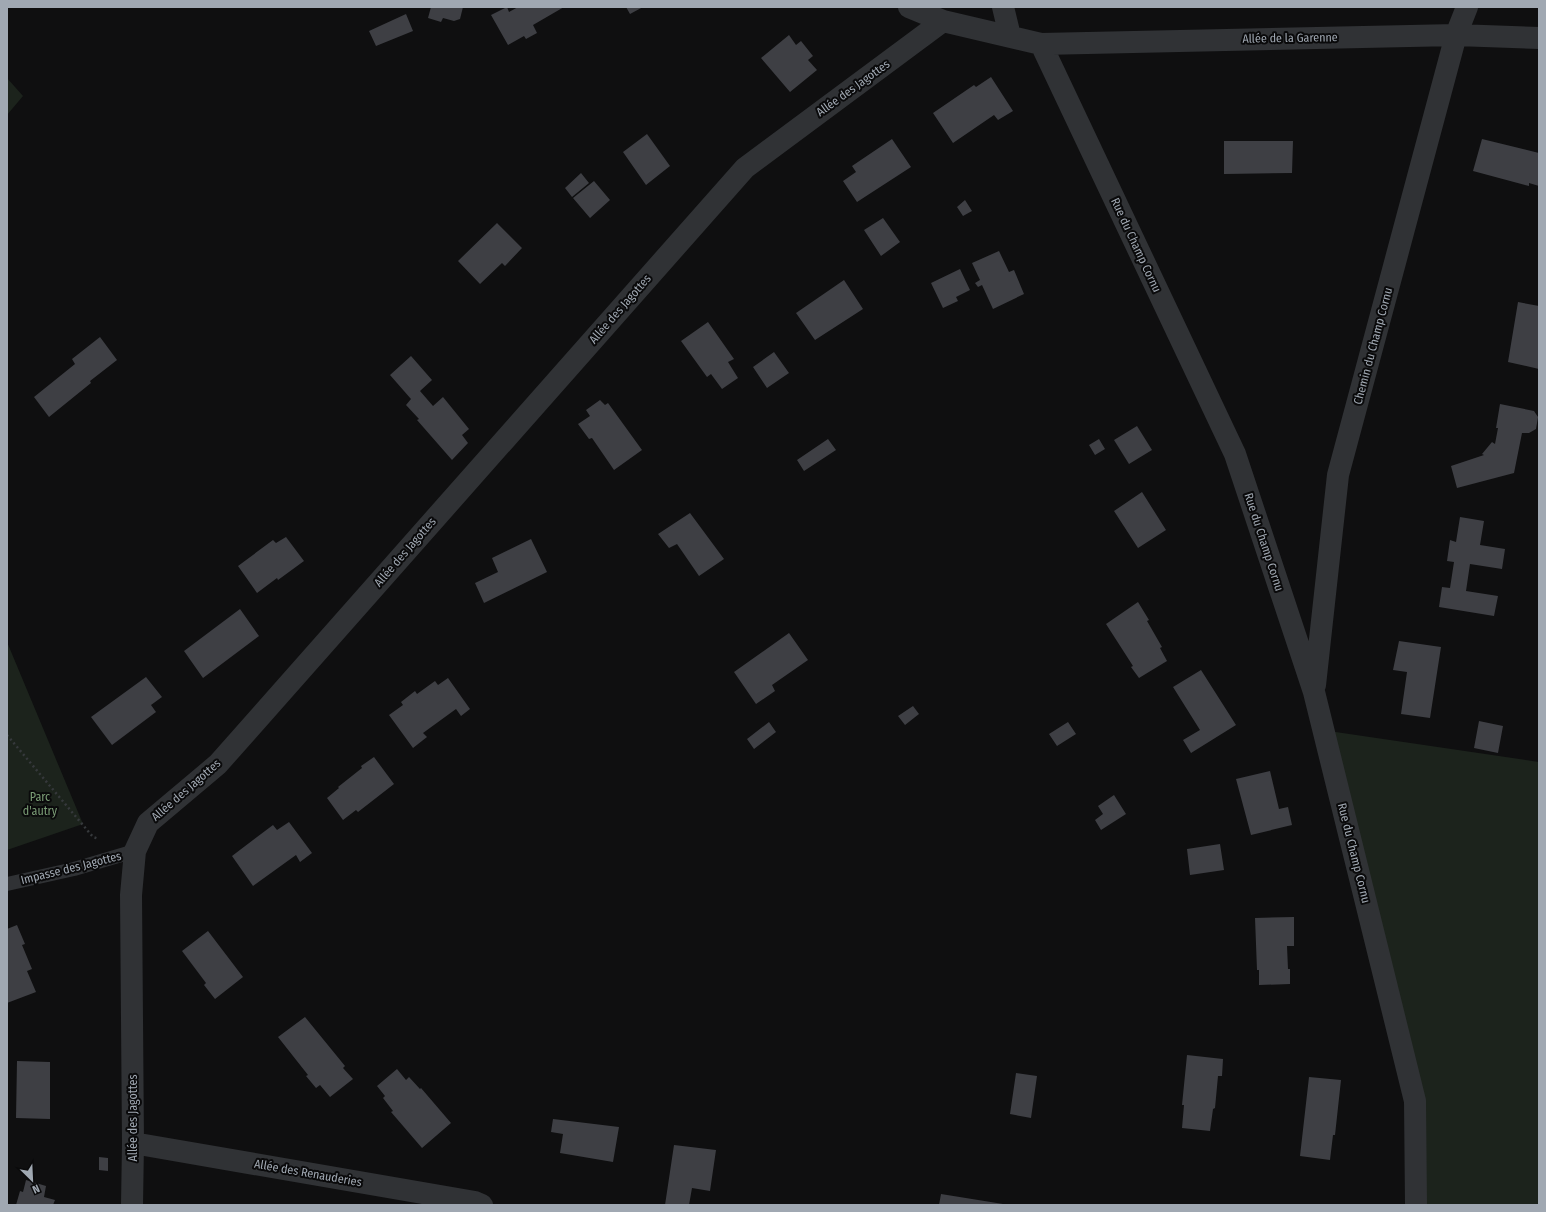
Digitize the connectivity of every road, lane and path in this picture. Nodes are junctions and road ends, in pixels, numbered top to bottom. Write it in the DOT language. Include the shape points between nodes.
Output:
graph roads {
  1 [pos="909,7"];
  2 [pos="1003,7"];
  3 [pos="1467,7"];
  4 [pos="943,22"];
  5 [pos="1456,35"];
  6 [pos="1010,36"];
  7 [pos="1539,38"];
  8 [pos="1041,44"];
  9 [pos="1314,692"];
  10 [pos="7,735"];
  11 [pos="135,851"];
  12 [pos="7,884"];
  13 [pos="133,1143"];
  14 [pos="132,1205"];
  15 [pos="482,1205"];
  16 [pos="1416,1205"];
  1 -- 4 [label="street"];
  2 -- 6 [label="street"];
  3 -- 5 [label="street, Chemin du Champ Cornu"];
  4 -- 6 [label="street"];
  4 -- 11 [label="street, Allée des Jagottes" via="745,168 218,764 148,823"];
  5 -- 7 [label="street, Allée de la Garenne"];
  5 -- 8 [label="street, Allée de la Garenne"];
  5 -- 9 [label="street, Chemin du Champ Cornu" via="1338,476"];
  6 -- 8 [label="street"];
  8 -- 9 [label="street, Rue du Champ Cornu" via="1235,454"];
  9 -- 16 [label="street, Rue du Champ Cornu" via="1415,1101"];
  10 -- 11 [label="path" via="93,837"];
  11 -- 12 [label="lane, Impasse des Jagottes" via="74,869"];
  11 -- 13 [label="street, Allée des Jagottes" via="131,895"];
  13 -- 14 [label="street, Allée des Jagottes"];
  13 -- 15 [label="street, Allée des Renauderies" via="467,1200"];
}
